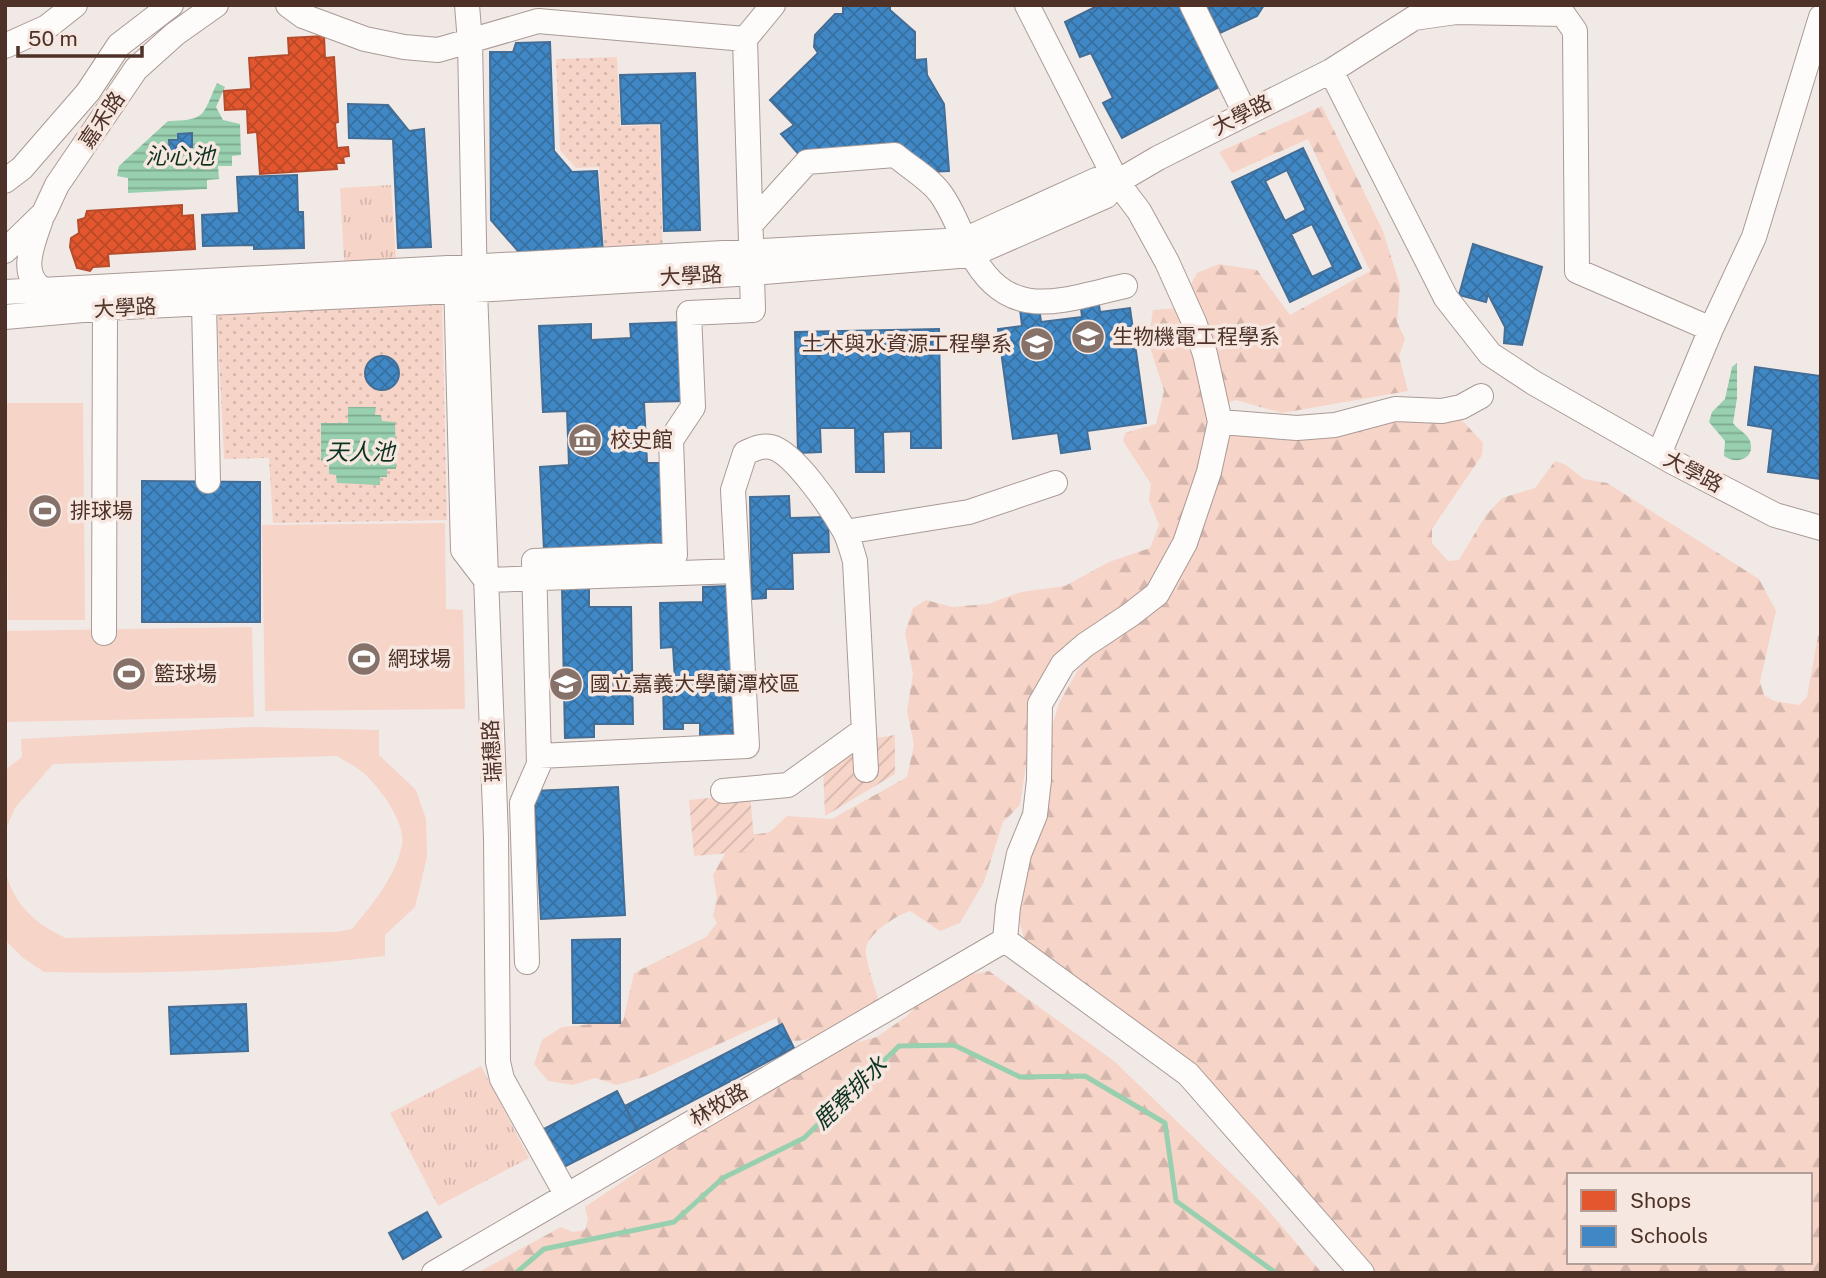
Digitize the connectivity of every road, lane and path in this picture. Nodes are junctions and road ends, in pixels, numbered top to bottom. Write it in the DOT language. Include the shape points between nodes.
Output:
graph roads {
  1 [pos="75,5"];
  2 [pos="171,5"];
  3 [pos="216,5"];
  4 [pos="288,5"];
  5 [pos="467,5"];
  6 [pos="773,5"];
  7 [pos="1027,5"];
  8 [pos="1192,5"];
  9 [pos="1821,17"];
  10 [pos="745,39"];
  11 [pos="470,42"];
  12 [pos="5,46"];
  13 [pos="1331,71"];
  14 [pos="1245,113"];
  15 [pos="5,181"];
  16 [pos="1117,182"];
  17 [pos="44,213"];
  18 [pos="751,224"];
  19 [pos="968,247"];
  20 [pos="5,251"];
  21 [pos="752,262"];
  22 [pos="466,279"];
  23 [pos="1125,286"];
  24 [pos="44,290"];
  25 [pos="5,292"];
  26 [pos="204,304"];
  27 [pos="104,308"];
  28 [pos="5,317"];
  29 [pos="1711,329"];
  30 [pos="1481,396"];
  31 [pos="1220,422"];
  32 [pos="1659,454"];
  33 [pos="208,481"];
  34 [pos="1055,483"];
  35 [pos="1821,528"];
  36 [pos="845,532"];
  37 [pos="737,571"];
  38 [pos="534,578"];
  39 [pos="486,580"];
  40 [pos="104,633"];
  41 [pos="864,730"];
  42 [pos="539,756"];
  43 [pos="866,770"];
  44 [pos="723,791"];
  45 [pos="1005,940"];
  46 [pos="527,962"];
  47 [pos="566,1194"];
  48 [pos="434,1273"];
  49 [pos="1363,1273"];
  1 -- 12 [label="street" via="47,27"];
  2 -- 15 [label="street" via="118,45 88,92 22,168"];
  3 -- 17 [label="street, 嘉禾路" via="136,69 57,186"];
  4 -- 11 [label="street" via="303,16 391,45 438,50"];
  5 -- 11 [label="street, 瑞穗路"];
  6 -- 10 [label="street"];
  7 -- 16 [label="street"];
  8 -- 14 [label="street"];
  9 -- 29 [label="street" via="1754,237"];
  10 -- 11 [label="street" via="538,21"];
  10 -- 18 [label="street"];
  11 -- 22 [label="street, 瑞穗路"];
  13 -- 14 [label="street, 大學路"];
  13 -- 29 [label="street, 大學路" via="1414,18 1456,12 1563,14 1575,30 1577,271"];
  13 -- 32 [label="street, 大學路" via="1446,298 1490,354"];
  14 -- 16 [label="street, 大學路"];
  16 -- 19 [label="street, 大學路" via="1106,196"];
  16 -- 31 [label="street" via="1139,211 1194,322"];
  17 -- 20 [label="street, 嘉禾路"];
  17 -- 24 [label="street" via="29,267 32,280"];
  18 -- 19 [label="street" via="807,162 895,155 940,192"];
  18 -- 21 [label="street"];
  19 -- 21 [label="street, 大學路"];
  19 -- 23 [label="street" via="1006,295 1036,303 1061,302"];
  21 -- 22 [label="street, 大學路" via="618,280"];
  21 -- 38 [label="street" via="752,310 689,313 693,407 671,440 675,555 534,561"];
  22 -- 24 [label="street"];
  22 -- 26 [label="street, 大學路"];
  22 -- 39 [label="street, 瑞穗路"];
  24 -- 25 [label="street"];
  26 -- 27 [label="street, 大學路"];
  26 -- 33 [label="street"];
  27 -- 28 [label="street, 大學路"];
  27 -- 40 [label="street"];
  29 -- 32 [label="street"];
  30 -- 31 [label="street" via="1442,411 1395,409 1335,425 1297,428"];
  31 -- 45 [label="street" via="1185,543 1157,594 1063,664 1040,704 1035,815 1019,854"];
  32 -- 35 [label="street, 大學路" via="1775,515"];
  34 -- 36 [label="street" via="969,512"];
  36 -- 37 [label="street" via="818,490 784,453 759,446 745,453 733,489"];
  36 -- 41 [label="street" via="855,561"];
  37 -- 38 [label="street"];
  37 -- 42 [label="street" via="747,746"];
  38 -- 39 [label="street"];
  38 -- 42 [label="street"];
  39 -- 47 [label="street, 瑞穗路" via="496,837 498,1062 502,1079"];
  41 -- 43 [label="street"];
  41 -- 44 [label="street" via="788,785"];
  42 -- 46 [label="street" via="522,803"];
  45 -- 47 [label="street, 林牧路"];
  45 -- 49 [label="street" via="1188,1074"];
  47 -- 48 [label="street, 林牧路"];
}
